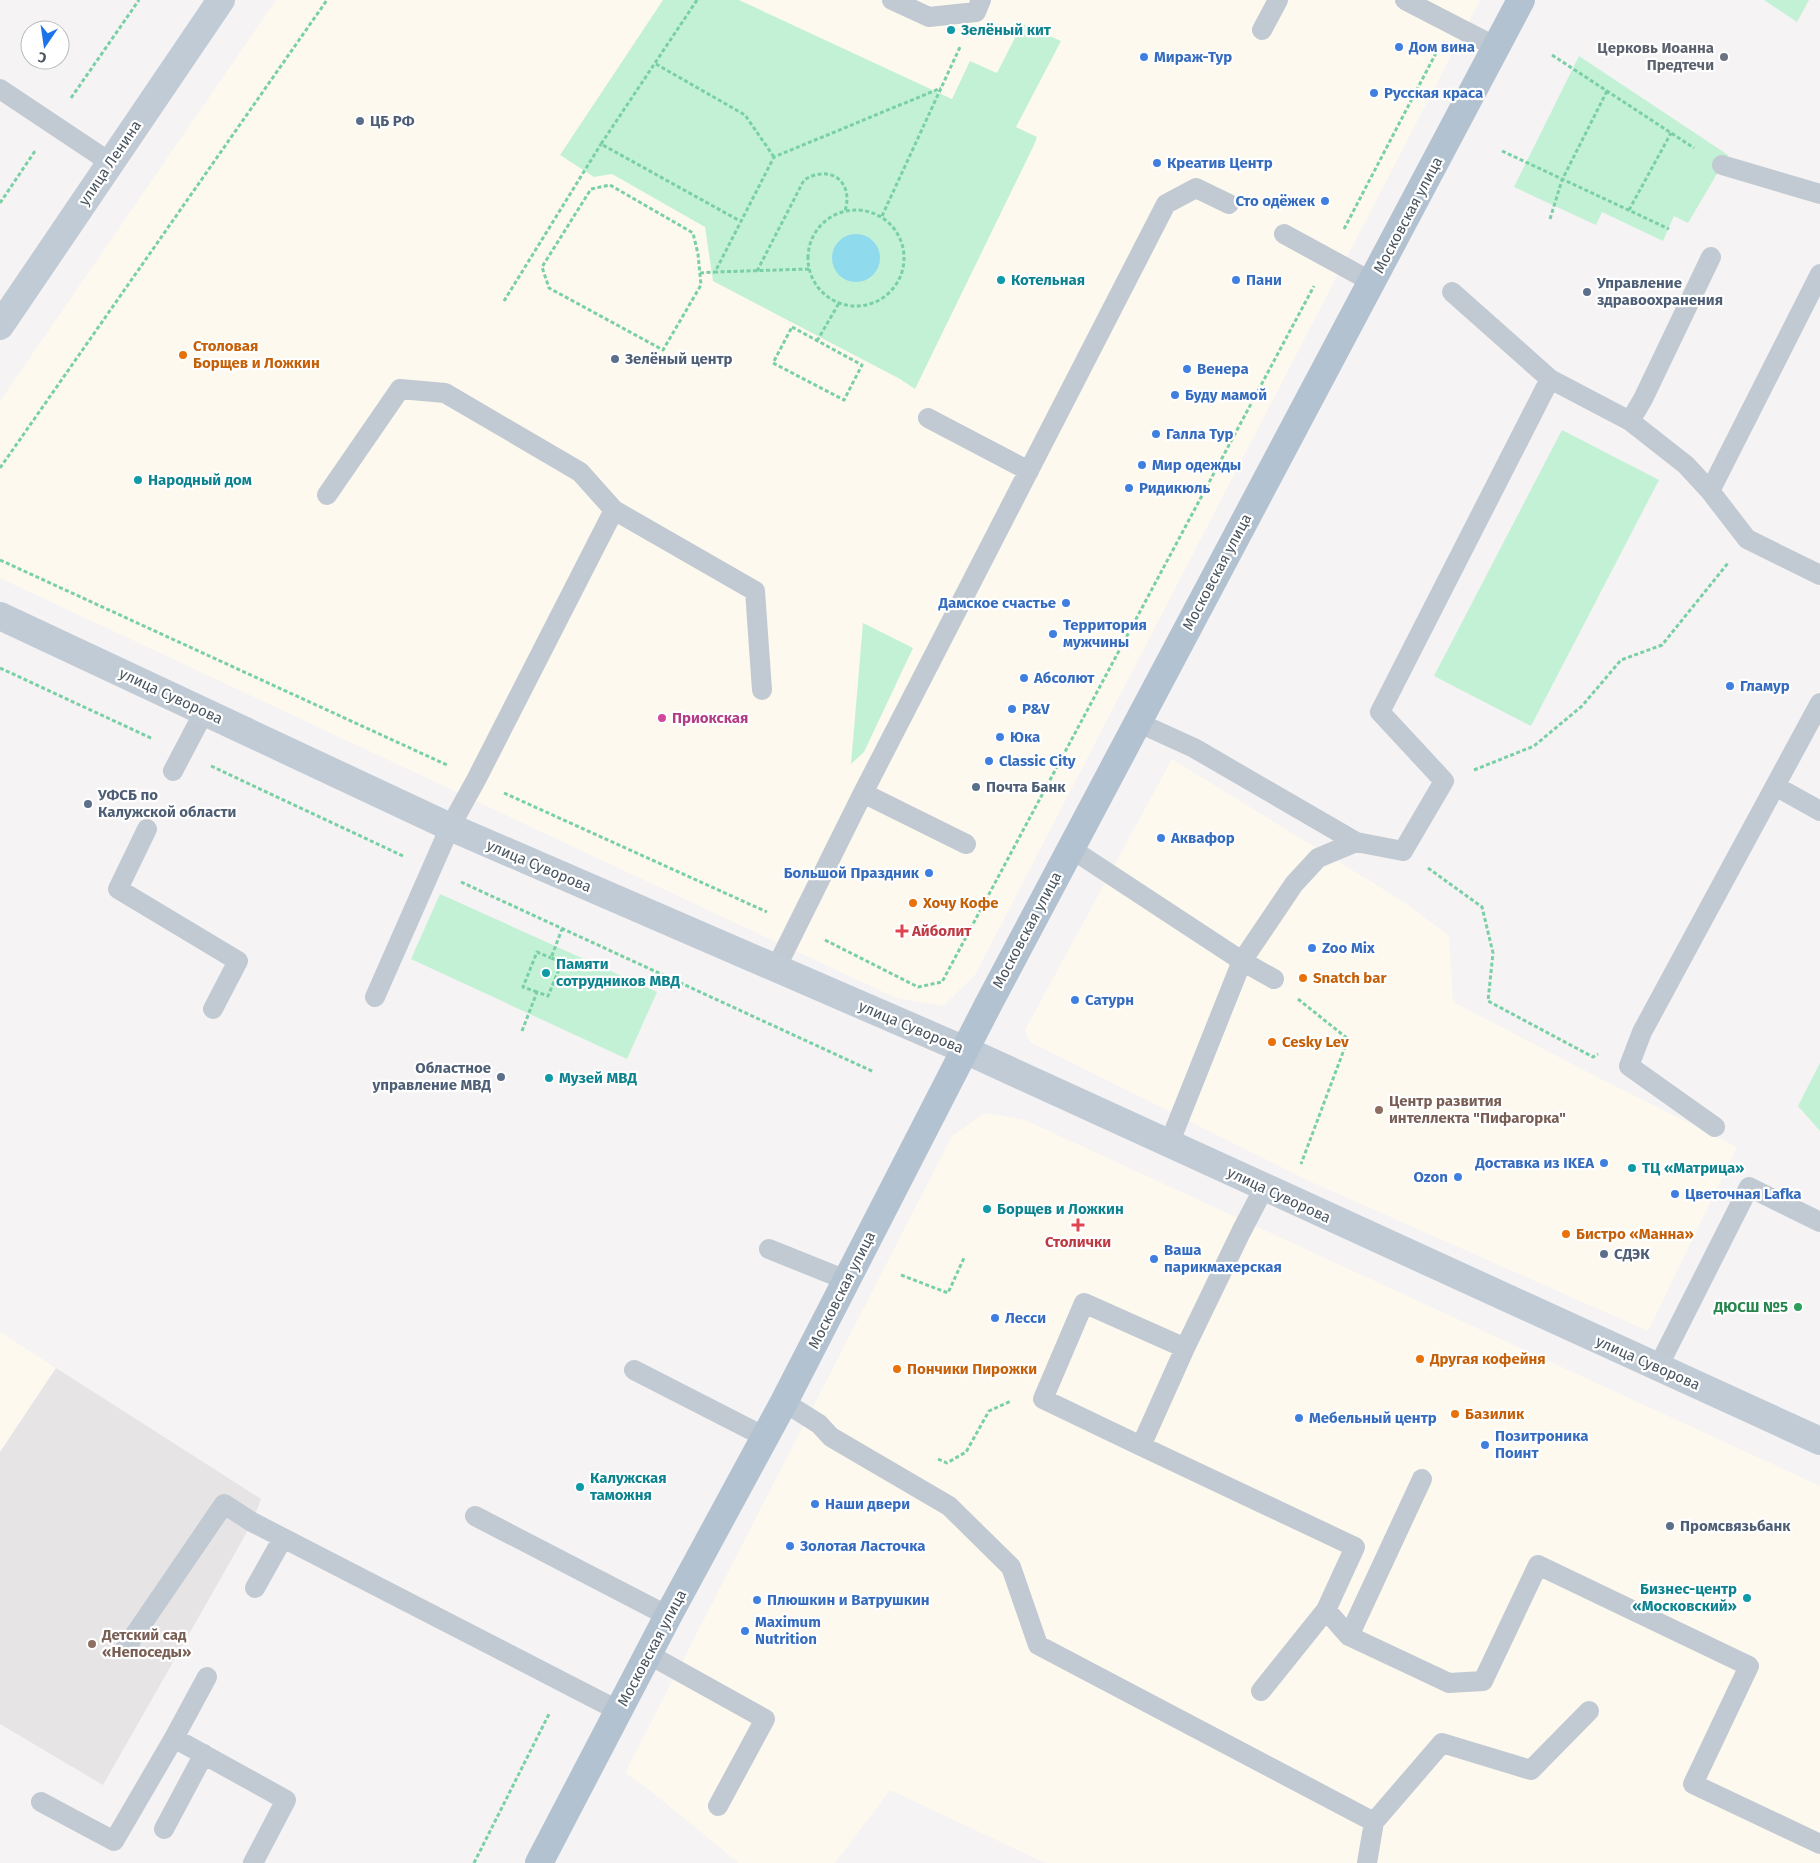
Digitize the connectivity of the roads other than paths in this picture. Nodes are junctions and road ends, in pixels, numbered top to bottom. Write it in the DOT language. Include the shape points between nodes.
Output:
graph roads {
  1 [pos="221,0"];
  2 [pos="892,0"];
  3 [pos="1278,0"];
  4 [pos="1405,0"];
  5 [pos="1521,0"];
  6 [pos="978,6"];
  7 [pos="1262,30"];
  8 [pos="1496,47"];
  9 [pos="0,89"];
  10 [pos="110,163"];
  11 [pos="1722,165"];
  12 [pos="1820,194"];
  13 [pos="1230,204"];
  14 [pos="1284,234"];
  15 [pos="1711,257"];
  16 [pos="1820,274"];
  17 [pos="1372,282"];
  18 [pos="1452,292"];
  19 [pos="0,326"];
  20 [pos="1550,379"];
  21 [pos="928,418"];
  22 [pos="1630,421"];
  23 [pos="1029,471"];
  24 [pos="1710,491"];
  25 [pos="327,495"];
  26 [pos="614,510"];
  27 [pos="1820,575"];
  28 [pos="0,616"];
  29 [pos="762,690"];
  30 [pos="1820,703"];
  31 [pos="204,712"];
  32 [pos="1137,722"];
  33 [pos="174,771"];
  34 [pos="1775,786"];
  35 [pos="863,794"];
  36 [pos="1820,811"];
  37 [pos="450,827"];
  38 [pos="147,829"];
  39 [pos="1356,842"];
  40 [pos="966,844"];
  41 [pos="1070,848"];
  42 [pos="1242,961"];
  43 [pos="776,968"];
  44 [pos="1274,980"];
  45 [pos="375,997"];
  46 [pos="213,1009"];
  47 [pos="964,1050"];
  48 [pos="1715,1127"];
  49 [pos="1169,1144"];
  50 [pos="1264,1188"];
  51 [pos="1820,1222"];
  52 [pos="769,1249"];
  53 [pos="846,1280"];
  54 [pos="1185,1348"];
  55 [pos="1658,1367"];
  56 [pos="634,1370"];
  57 [pos="784,1402"];
  58 [pos="765,1437"];
  59 [pos="1820,1441"];
  60 [pos="1141,1446"];
  61 [pos="1422,1479"];
  62 [pos="475,1516"];
  63 [pos="283,1538"];
  64 [pos="255,1588"];
  65 [pos="1326,1610"];
  66 [pos="668,1616"];
  67 [pos="1349,1636"];
  68 [pos="125,1649"];
  69 [pos="648,1654"];
  70 [pos="207,1677"];
  71 [pos="1261,1691"];
  72 [pos="1589,1710"];
  73 [pos="619,1711"];
  74 [pos="174,1738"];
  75 [pos="204,1754"];
  76 [pos="41,1802"];
  77 [pos="718,1806"];
  78 [pos="1374,1822"];
  79 [pos="164,1829"];
  80 [pos="1820,1844"];
  81 [pos="253,1863"];
  82 [pos="540,1863"];
  83 [pos="1367,1863"];
  1 -- 10 [label="street, улица Ленина"];
  2 -- 6 [label="lane" via="930,17"];
  3 -- 7 [label="lane"];
  4 -- 8 [label="lane"];
  5 -- 8 [label="main road, Московская улица"];
  8 -- 17 [label="main road, Московская улица"];
  9 -- 10 [label="lane"];
  10 -- 19 [label="street, улица Ленина"];
  11 -- 12 [label="lane"];
  13 -- 23 [label="lane" via="1196,188 1166,204"];
  14 -- 17 [label="lane"];
  15 -- 22 [label="lane"];
  16 -- 24 [label="lane"];
  17 -- 32 [label="main road, Московская улица"];
  18 -- 20 [label="lane"];
  20 -- 22 [label="lane"];
  20 -- 39 [label="lane" via="1380,712 1444,781 1403,850"];
  21 -- 23 [label="lane"];
  22 -- 24 [label="lane" via="1686,465"];
  23 -- 35 [label="lane"];
  24 -- 27 [label="lane" via="1747,539"];
  25 -- 26 [label="lane" via="400,389 445,393 580,472"];
  26 -- 29 [label="lane" via="754,591"];
  26 -- 37 [label="lane"];
  28 -- 31 [label="street, улица Суворова"];
  30 -- 34 [label="lane"];
  31 -- 33 [label="lane"];
  31 -- 37 [label="street, улица Суворова"];
  32 -- 39 [label="lane" via="1194,748"];
  32 -- 41 [label="main road, Московская улица"];
  34 -- 36 [label="lane"];
  34 -- 48 [label="lane" via="1642,1032 1629,1066"];
  35 -- 40 [label="lane"];
  35 -- 43 [label="lane"];
  37 -- 43 [label="street, улица Суворова"];
  37 -- 45 [label="lane"];
  38 -- 46 [label="lane" via="118,889 238,961"];
  39 -- 42 [label="lane" via="1318,858 1294,884"];
  41 -- 42 [label="lane"];
  41 -- 47 [label="main road, Московская улица"];
  42 -- 44 [label="lane"];
  42 -- 49 [label="lane"];
  43 -- 47 [label="street, улица Суворова"];
  47 -- 49 [label="street, улица Суворова"];
  47 -- 53 [label="main road, Московская улица"];
  49 -- 50 [label="street, улица Суворова"];
  50 -- 54 [label="lane"];
  50 -- 55 [label="street, улица Суворова"];
  51 -- 55 [label="lane" via="1749,1187"];
  52 -- 53 [label="lane"];
  53 -- 57 [label="main road, Московская улица"];
  54 -- 60 [label="lane"];
  54 -- 60 [label="lane" via="1084,1303 1042,1399"];
  55 -- 59 [label="street, улица Суворова"];
  56 -- 58 [label="lane"];
  57 -- 58 [label="main road, Московская улица"];
  57 -- 78 [label="lane" via="819,1424 831,1436 949,1506 1011,1567 1038,1645"];
  58 -- 66 [label="main road, Московская улица"];
  60 -- 65 [label="lane" via="1355,1547"];
  61 -- 67 [label="lane"];
  62 -- 66 [label="lane"];
  63 -- 64 [label="lane"];
  63 -- 68 [label="lane" via="224,1504"];
  63 -- 73 [label="lane"];
  65 -- 67 [label="lane"];
  65 -- 71 [label="lane"];
  66 -- 69 [label="main road, Московская улица"];
  67 -- 80 [label="lane" via="1449,1683 1483,1681 1538,1565 1749,1666 1693,1784"];
  69 -- 73 [label="main road, Московская улица"];
  69 -- 77 [label="lane" via="765,1719"];
  70 -- 74 [label="lane"];
  72 -- 78 [label="lane" via="1531,1770 1442,1743"];
  73 -- 82 [label="main road, Московская улица"];
  74 -- 75 [label="lane"];
  74 -- 76 [label="lane" via="114,1840"];
  75 -- 79 [label="lane"];
  75 -- 81 [label="lane" via="286,1800"];
  78 -- 83 [label="lane"];
}
